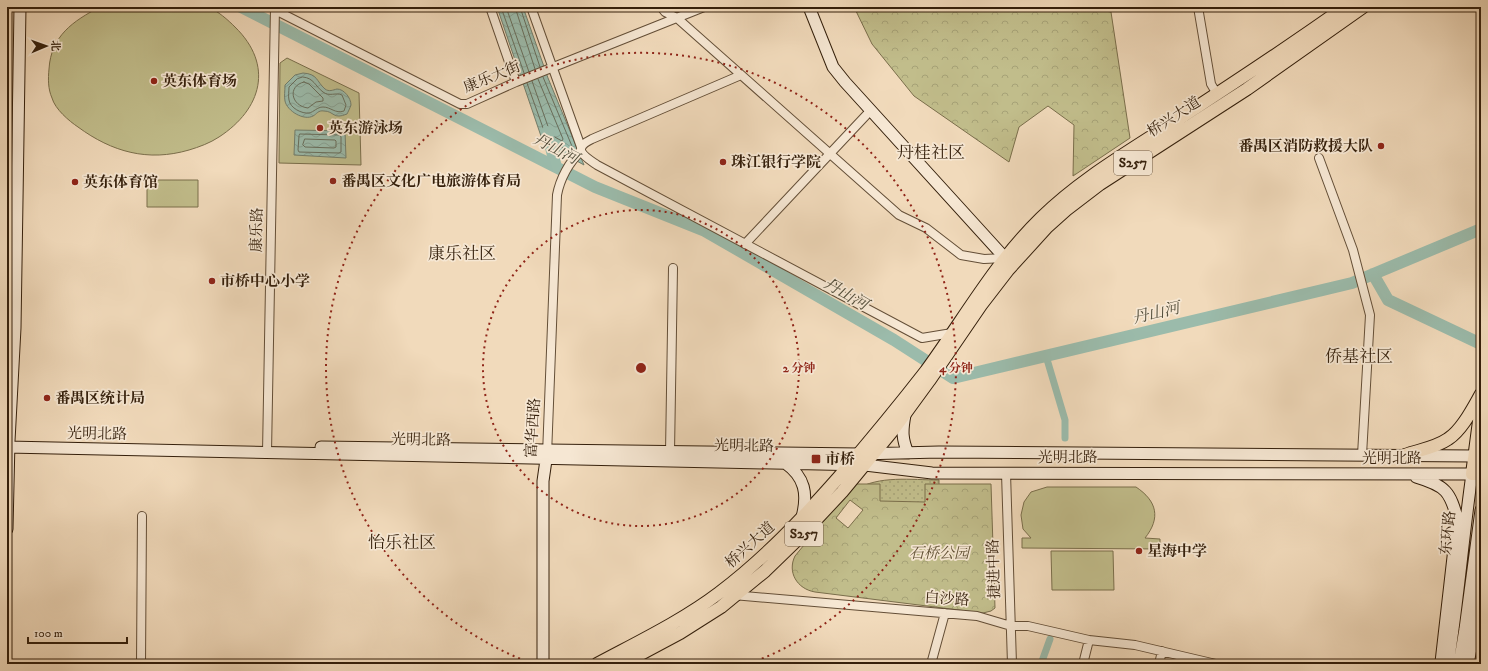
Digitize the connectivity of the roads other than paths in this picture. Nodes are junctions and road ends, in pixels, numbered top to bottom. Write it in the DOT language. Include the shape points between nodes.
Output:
graph roads {
  1 [pos="20,7"];
  2 [pos="490,7"];
  3 [pos="531,7"];
  4 [pos="661,7"];
  5 [pos="704,7"];
  6 [pos="809,7"];
  7 [pos="1198,7"];
  8 [pos="1345,7"];
  9 [pos="1363,7"];
  10 [pos="275,11"];
  11 [pos="677,18"];
  12 [pos="550,69"];
  13 [pos="742,75"];
  14 [pos="516,82"];
  15 [pos="1217,94"];
  16 [pos="870,110"];
  17 [pos="581,149"];
  18 [pos="830,154"];
  19 [pos="1319,158"];
  20 [pos="745,244"];
  21 [pos="1005,258"];
  22 [pos="673,268"];
  23 [pos="952,333"];
  24 [pos="939,360"];
  25 [pos="926,378"];
  26 [pos="1481,394"];
  27 [pos="1481,406"];
  28 [pos="905,415"];
  29 [pos="8,444"];
  30 [pos="267,450"];
  31 [pos="670,452"];
  32 [pos="911,453"];
  33 [pos="859,454"];
  34 [pos="873,454"];
  35 [pos="547,455"];
  36 [pos="1362,455"];
  37 [pos="1405,455"];
  38 [pos="1478,456"];
  39 [pos="785,463"];
  40 [pos="849,465"];
  41 [pos="865,465"];
  42 [pos="913,471"];
  43 [pos="1006,473"];
  44 [pos="1404,473"];
  45 [pos="1476,474"];
  46 [pos="1481,510"];
  47 [pos="1466,511"];
  48 [pos="142,516"];
  49 [pos="802,518"];
  50 [pos="1458,521"];
  51 [pos="7,529"];
  52 [pos="1481,558"];
  53 [pos="1481,579"];
  54 [pos="1471,586"];
  55 [pos="719,593"];
  56 [pos="736,596"];
  57 [pos="945,613"];
  58 [pos="1011,626"];
  59 [pos="1089,640"];
  60 [pos="1162,651"];
  61 [pos="141,664"];
  62 [pos="543,664"];
  63 [pos="597,664"];
  64 [pos="622,664"];
  65 [pos="931,664"];
  66 [pos="1012,664"];
  67 [pos="1083,664"];
  68 [pos="1159,664"];
  69 [pos="1216,664"];
  70 [pos="1441,664"];
  71 [pos="1448,664"];
  72 [pos="1459,664"];
  73 [pos="1468,664"];
  1 -- 29 [label="main road" via="15,328"];
  2 -- 14 [label="street"];
  3 -- 12 [label="street"];
  4 -- 11 [label="street"];
  5 -- 11 [label="street, 康乐大街"];
  6 -- 16 [label="main road" via="833,67"];
  7 -- 15 [label="street" via="1211,84"];
  8 -- 15 [label="main road, 桥兴大道 / S257"];
  9 -- 24 [label="main road, 桥兴大道 / S257" via="1248,89 1100,184 1066,210 1008,270"];
  10 -- 14 [label="street, 康乐大街" via="460,104 467,104"];
  10 -- 30 [label="street, 康乐路"];
  11 -- 12 [label="street, 康乐大街"];
  11 -- 13 [label="street"];
  12 -- 14 [label="street, 康乐大街"];
  12 -- 17 [label="street"];
  13 -- 17 [label="street" via="584,143"];
  13 -- 18 [label="street"];
  15 -- 21 [label="main road, 桥兴大道 / S257" via="1079,185 1042,217"];
  16 -- 18 [label="street"];
  16 -- 21 [label="main road"];
  17 -- 20 [label="street" via="584,156 597,165"];
  17 -- 35 [label="street, 富华西路" via="559,183 557,195"];
  18 -- 20 [label="street"];
  18 -- 21 [label="street" via="899,215 926,228 961,255 984,259"];
  19 -- 36 [label="street" via="1353,250 1370,314"];
  20 -- 23 [label="street" via="922,338"];
  21 -- 23 [label="main road, 桥兴大道 / S257"];
  22 -- 31 [label="street"];
  23 -- 24 [label="main road, 桥兴大道 / S257"];
  24 -- 25 [label="main road, S257"];
  25 -- 28 [label="main road, 桥兴大道 / S257"];
  25 -- 33 [label="main road, 桥兴大道 / S257"];
  26 -- 37 [label="main road" via="1461,426 1449,439"];
  27 -- 38 [label="main road, 东环路"];
  28 -- 32 [label="main road" via="903,442"];
  28 -- 34 [label="main road, 桥兴大道 / S257"];
  29 -- 30 [label="main road, 光明北路"];
  29 -- 51 [label="main road"];
  30 -- 35 [label="main road, 光明北路"];
  31 -- 33 [label="main road, 光明北路"];
  31 -- 35 [label="main road, 光明北路"];
  32 -- 34 [label="main road, 光明北路"];
  32 -- 36 [label="main road, 光明北路"];
  32 -- 42 [label="main road"];
  33 -- 34 [label="main road, 光明北路"];
  33 -- 40 [label="main road, 桥兴大道 / S257"];
  34 -- 41 [label="main road, 桥兴大道 / S257"];
  35 -- 39 [label="main road, 光明北路"];
  35 -- 62 [label="main road, 富华西路" via="543,481"];
  36 -- 37 [label="main road, 光明北路"];
  37 -- 38 [label="main road, 光明北路"];
  38 -- 45 [label="main road, 东环路"];
  39 -- 40 [label="main road, 光明北路"];
  39 -- 49 [label="main road" via="798,474 804,488 806,502"];
  40 -- 41 [label="main road, 光明北路"];
  40 -- 49 [label="main road, 桥兴大道 / S257"];
  41 -- 42 [label="main road, 光明北路"];
  41 -- 56 [label="main road, 桥兴大道 / S257" via="797,540"];
  42 -- 43 [label="main road, 光明北路"];
  43 -- 44 [label="main road, 光明北路"];
  43 -- 58 [label="street, 捷进中路"];
  44 -- 45 [label="main road, 光明北路"];
  44 -- 50 [label="main road" via="1442,487 1451,499"];
  45 -- 47 [label="main road, 东环路"];
  46 -- 54 [label="main road, 东环路"];
  47 -- 50 [label="main road"];
  47 -- 71 [label="main road, 东环路"];
  48 -- 61 [label="street"];
  49 -- 55 [label="main road, 桥兴大道 / S257" via="761,558"];
  50 -- 70 [label="main road"];
  52 -- 54 [label="main road"];
  53 -- 73 [label="main road"];
  54 -- 72 [label="main road, 东环路"];
  55 -- 56 [label="street, 白沙路"];
  55 -- 63 [label="main road, 桥兴大道 / S257" via="655,633"];
  56 -- 57 [label="street, 白沙路"];
  56 -- 64 [label="main road, 桥兴大道 / S257" via="697,623"];
  57 -- 58 [label="street, 白沙路" via="977,616"];
  57 -- 65 [label="street"];
  58 -- 59 [label="street, 白沙路" via="1047,629"];
  58 -- 66 [label="street, 捷进中路"];
  59 -- 60 [label="street, 白沙路"];
  59 -- 67 [label="street"];
  60 -- 68 [label="street"];
  60 -- 69 [label="street, 白沙路"];
}
